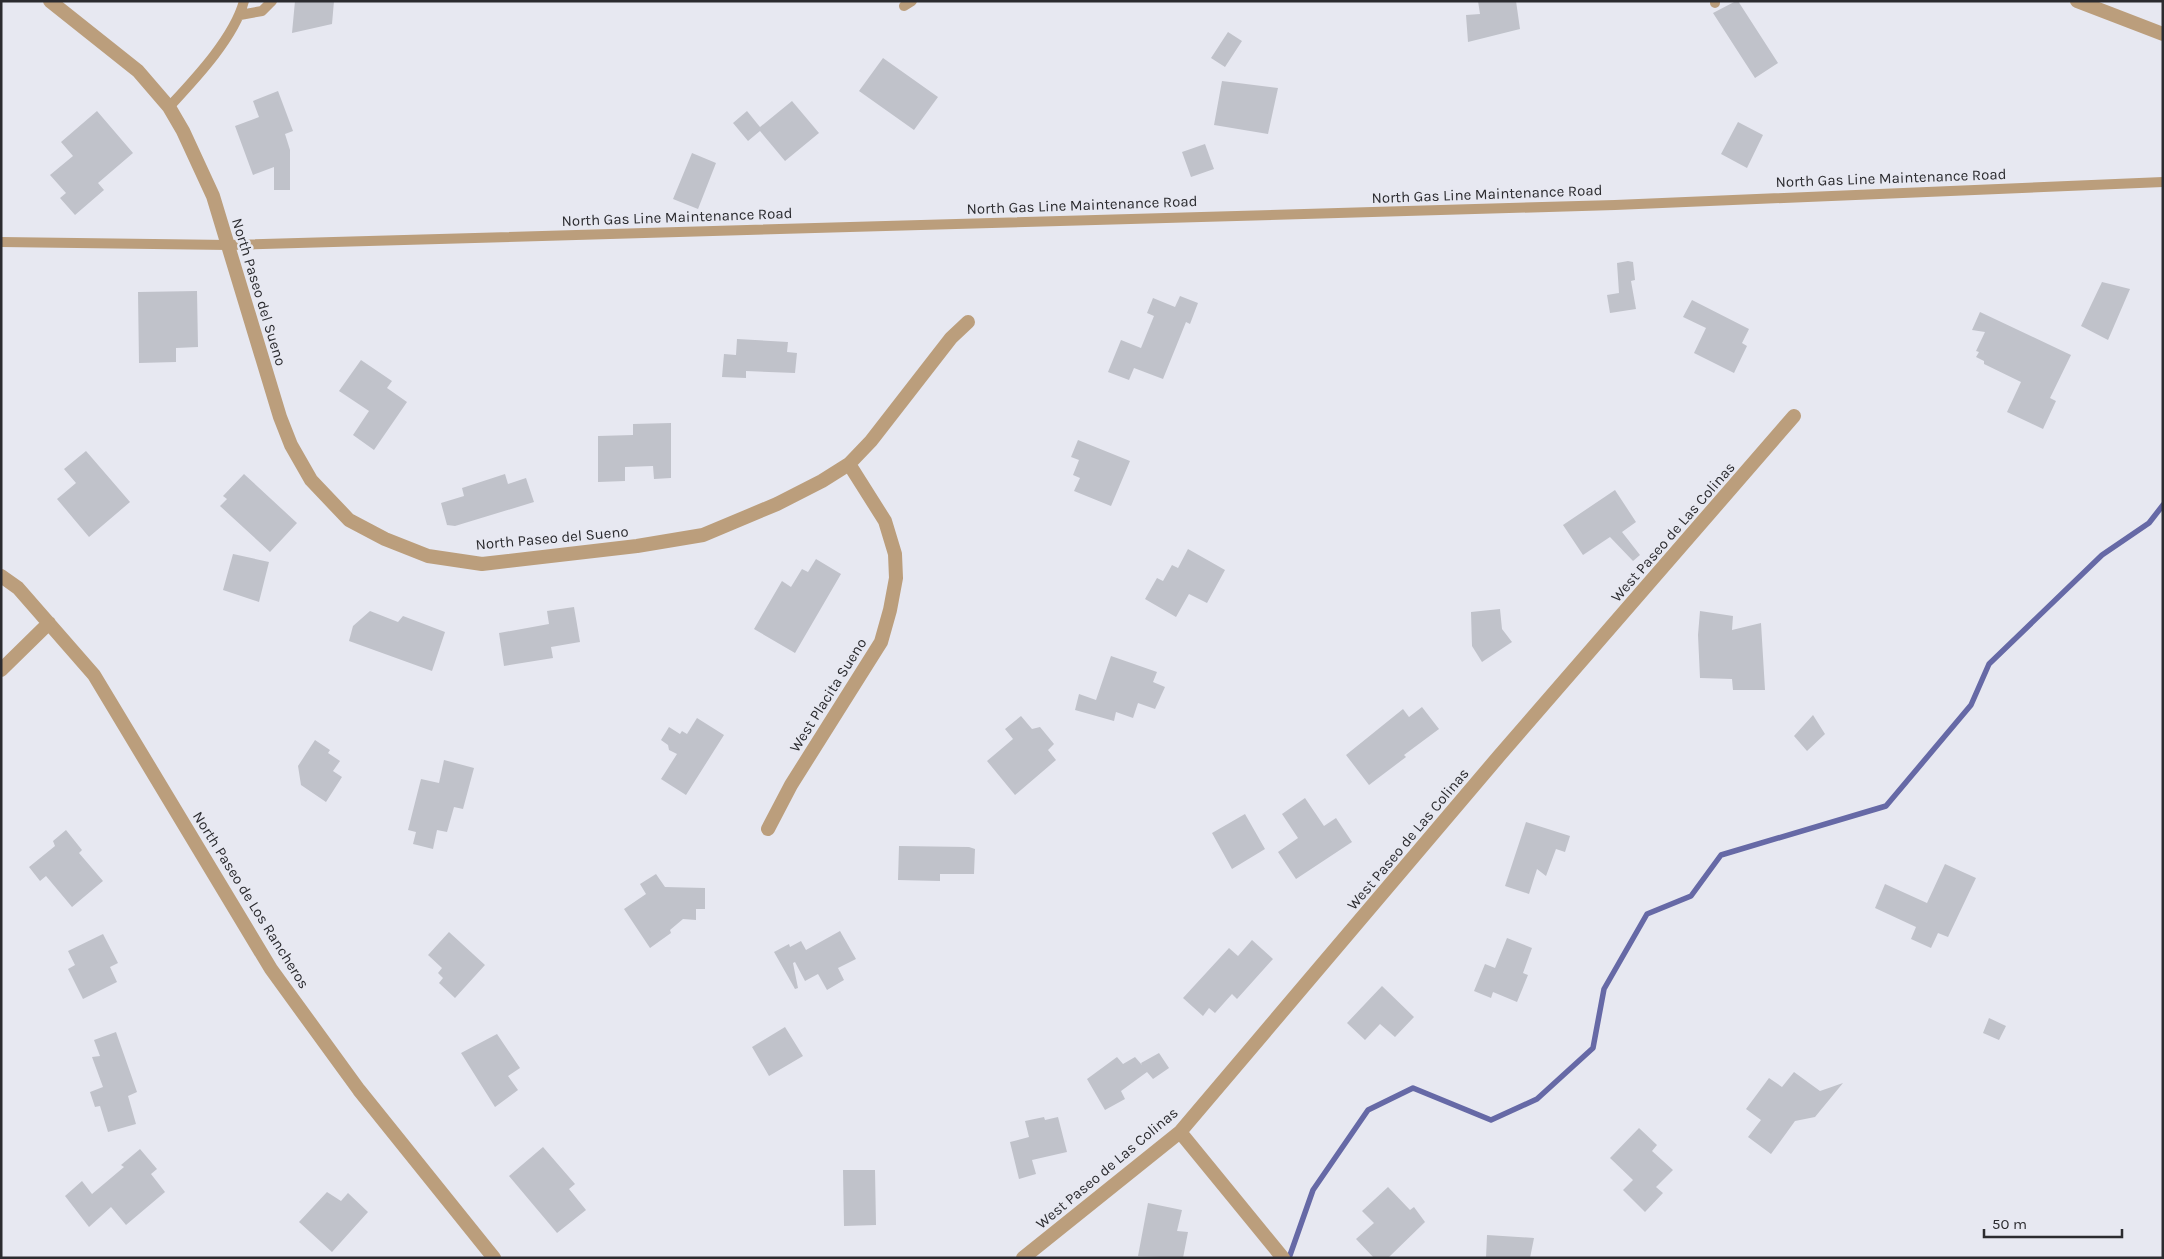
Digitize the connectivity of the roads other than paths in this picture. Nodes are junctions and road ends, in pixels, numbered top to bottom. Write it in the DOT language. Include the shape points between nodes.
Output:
graph roads {
  1 [pos="50,1"];
  2 [pos="244,1"];
  3 [pos="272,1"];
  4 [pos="2078,1"];
  5 [pos="240,15"];
  6 [pos="2163,34"];
  7 [pos="169,107"];
  8 [pos="2163,182"];
  9 [pos="1,242"];
  10 [pos="229,245"];
  11 [pos="968,322"];
  12 [pos="1794,416"];
  13 [pos="849,464"];
  14 [pos="1,576"];
  15 [pos="49,623"];
  16 [pos="1,670"];
  17 [pos="768,829"];
  18 [pos="1180,1132"];
  19 [pos="494,1258"];
  20 [pos="1023,1258"];
  21 [pos="1283,1258"];
  1 -- 7 [label="street, North Paseo del Sueno" via="138,71"];
  2 -- 5 [label="lane"];
  3 -- 5 [label="lane" via="262,11"];
  4 -- 6 [label="street"];
  5 -- 7 [label="lane" via="230,33"];
  7 -- 10 [label="street, North Paseo del Sueno" via="213,196"];
  8 -- 10 [label="lane, North Gas Line Maintenance Road" via="1615,205"];
  9 -- 10 [label="lane, North Gas Line Maintenance Road"];
  10 -- 13 [label="street, North Paseo del Sueno" via="280,417 311,480 349,520 428,556 482,564 703,535 777,504 822,482"];
  11 -- 13 [label="street, North Paseo del Sueno" via="951,338 871,441"];
  12 -- 18 [label="street, West Paseo de Las Colinas"];
  13 -- 17 [label="street, West Placita Sueno" via="885,520 895,554 896,578 890,610 881,642 791,785"];
  14 -- 15 [label="street, North Paseo de Los Rancheros" via="18,588"];
  15 -- 16 [label="street"];
  15 -- 19 [label="street, North Paseo de Los Rancheros" via="94,675 271,969 359,1090"];
  18 -- 20 [label="street, West Paseo de Las Colinas"];
  18 -- 21 [label="street"];
}
